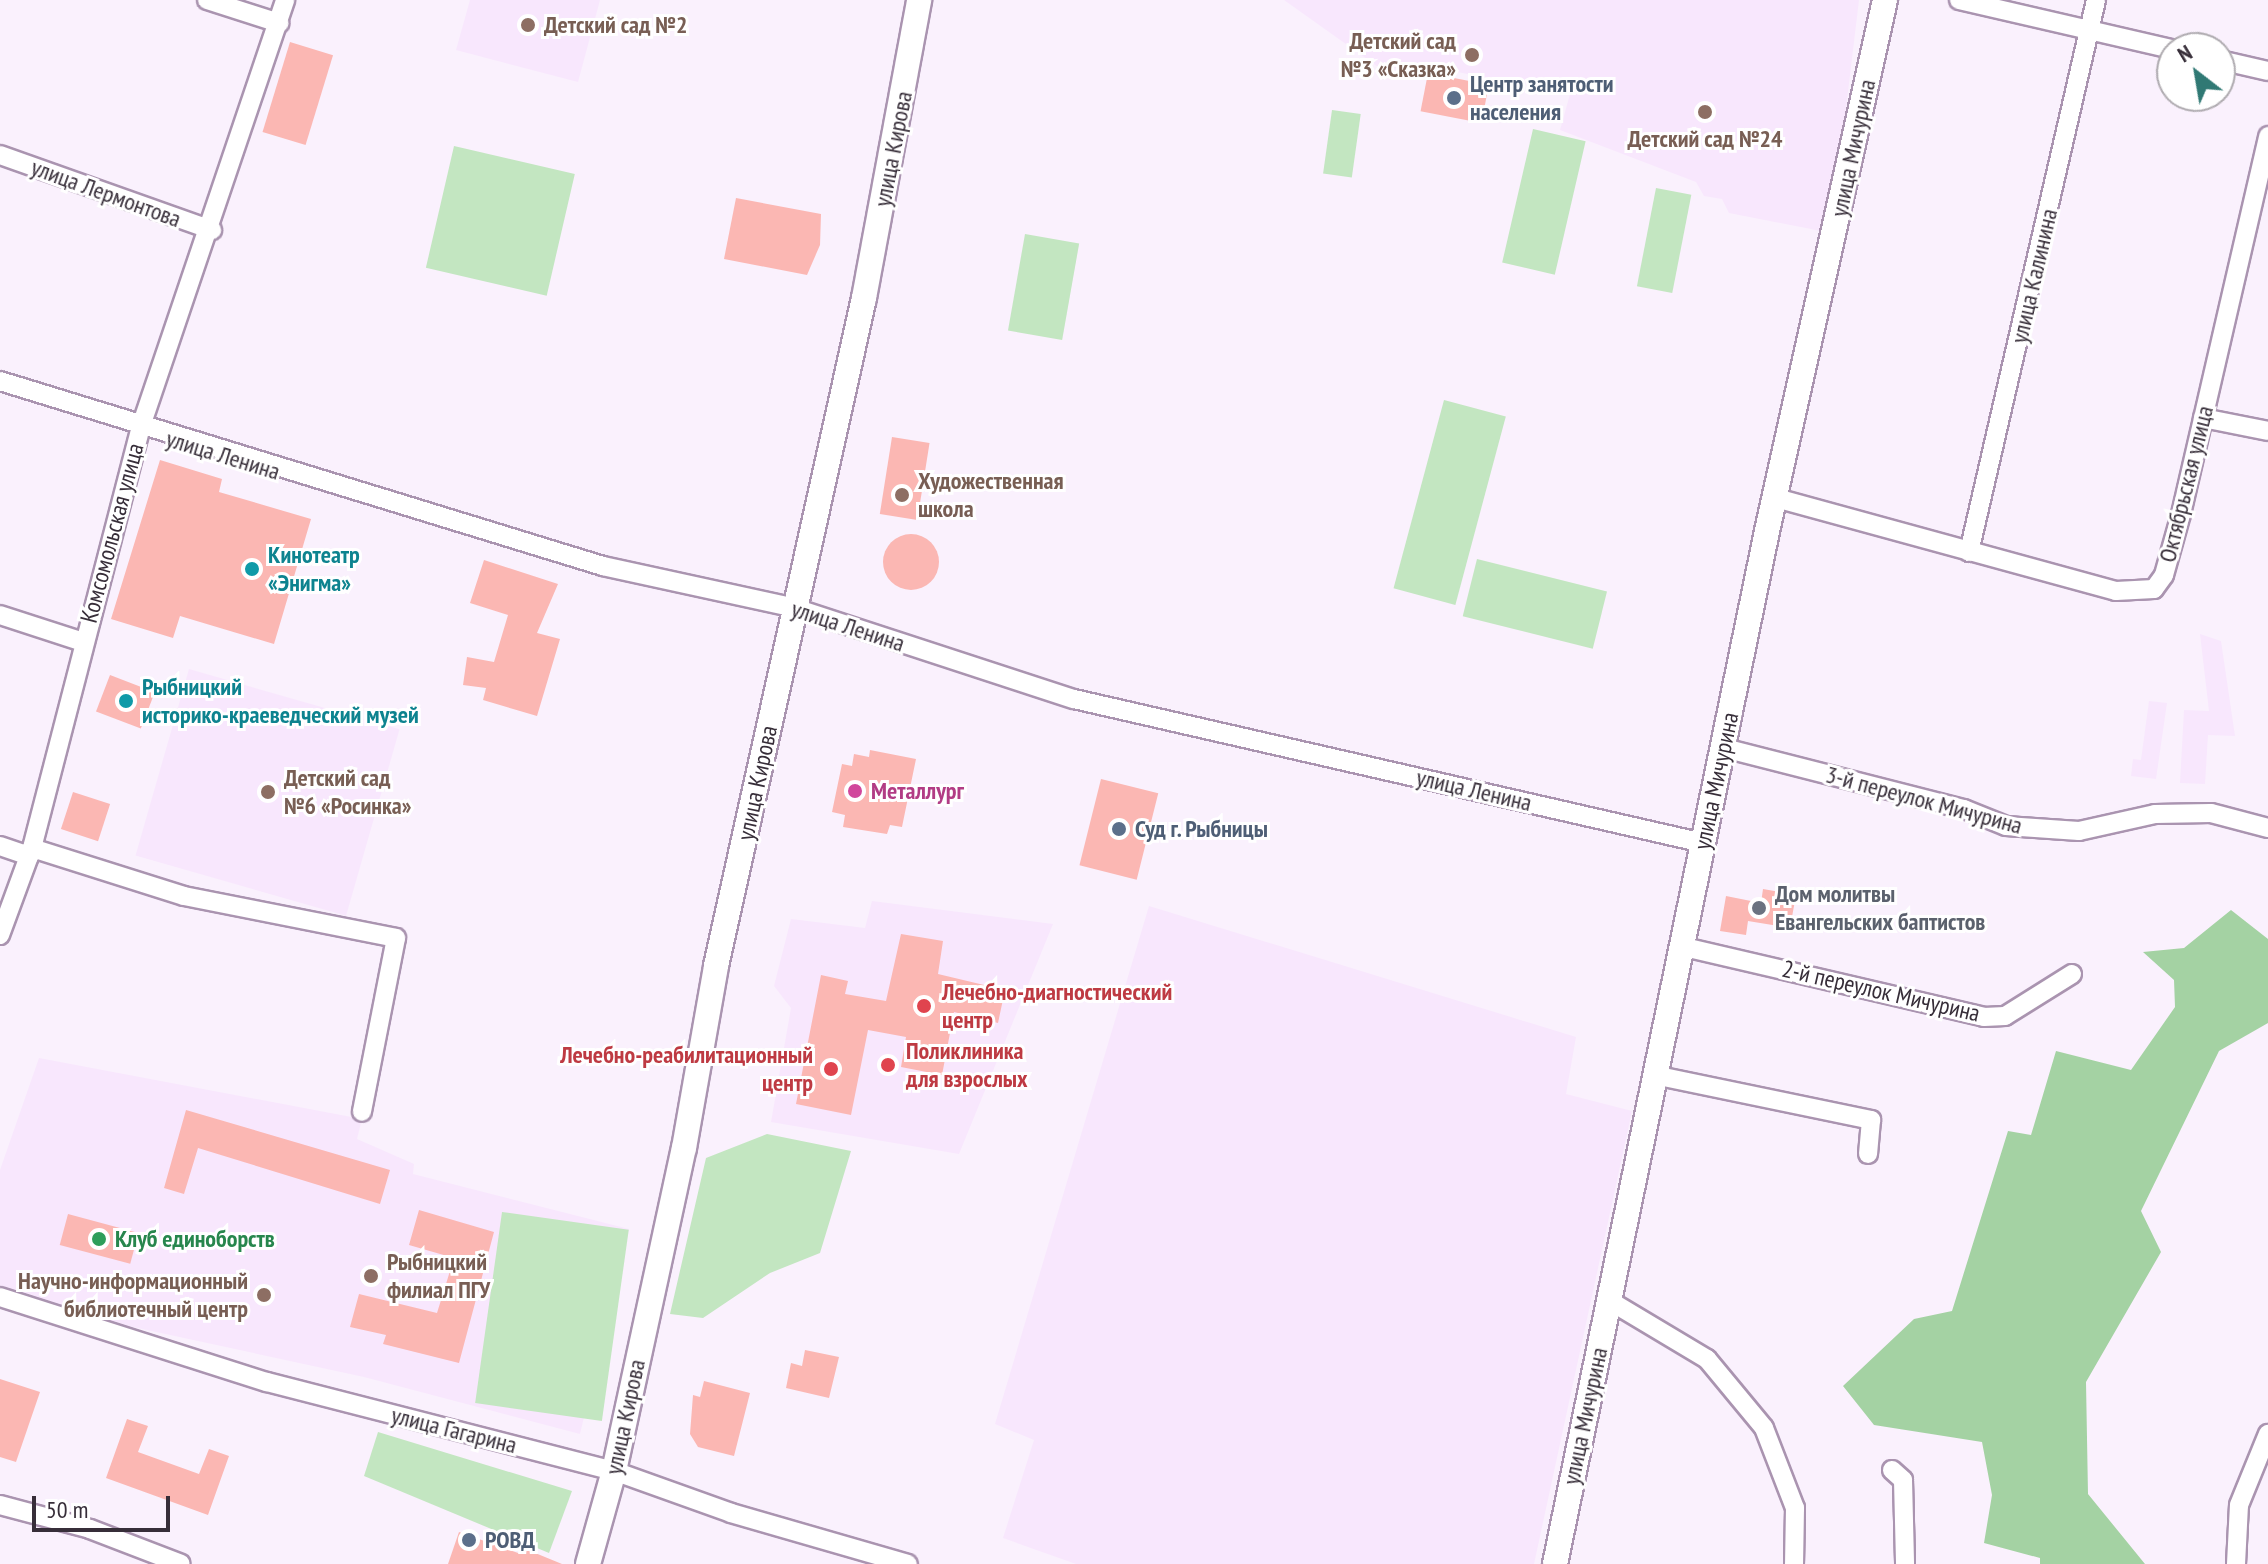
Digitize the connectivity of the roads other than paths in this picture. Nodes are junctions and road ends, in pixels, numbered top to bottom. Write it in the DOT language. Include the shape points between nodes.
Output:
graph roads {
  1 [pos="207,0"];
  2 [pos="285,0"];
  3 [pos="919,0"];
  4 [pos="1885,0"];
  5 [pos="1959,0"];
  6 [pos="2096,0"];
  7 [pos="279,23"];
  8 [pos="2091,30"];
  9 [pos="2156,45"];
  10 [pos="2236,64"];
  11 [pos="2268,71"];
  12 [pos="2268,136"];
  13 [pos="0,155"];
  14 [pos="212,230"];
  15 [pos="0,381"];
  16 [pos="2203,418"];
  17 [pos="140,429"];
  18 [pos="2268,431"];
  19 [pos="1776,498"];
  20 [pos="1969,552"];
  21 [pos="795,608"];
  22 [pos="0,615"];
  23 [pos="83,642"];
  24 [pos="1724,748"];
  25 [pos="2268,828"];
  26 [pos="1703,843"];
  27 [pos="0,846"];
  28 [pos="30,852"];
  29 [pos="0,935"];
  30 [pos="1680,946"];
  31 [pos="2072,974"];
  32 [pos="1654,1075"];
  33 [pos="362,1112"];
  34 [pos="1868,1154"];
  35 [pos="0,1297"];
  36 [pos="1610,1301"];
  37 [pos="2268,1434"];
  38 [pos="1892,1470"];
  39 [pos="614,1471"];
  40 [pos="0,1505"];
  41 [pos="181,1564"];
  42 [pos="588,1564"];
  43 [pos="908,1564"];
  44 [pos="1555,1564"];
  45 [pos="1794,1564"];
  46 [pos="1905,1564"];
  47 [pos="2236,1564"];
  1 -- 7 [label="street"];
  2 -- 7 [label="street, Комсомольская улица"];
  3 -- 21 [label="street, улица Кирова" via="870,268"];
  4 -- 19 [label="street, улица Мичурина"];
  5 -- 8 [label="street"];
  6 -- 8 [label="street, улица Калинина"];
  7 -- 14 [label="street, Комсомольская улица"];
  8 -- 9 [label="street"];
  8 -- 20 [label="street, улица Калинина"];
  10 -- 11 [label="street"];
  12 -- 16 [label="street, Октябрьская улица"];
  13 -- 14 [label="street, улица Лермонтова"];
  14 -- 17 [label="street, Комсомольская улица"];
  15 -- 17 [label="street, улица Ленина"];
  16 -- 18 [label="street"];
  16 -- 20 [label="street, Октябрьская улица" via="2164,575 2154,589 2116,591"];
  17 -- 21 [label="street, улица Ленина" via="603,566"];
  17 -- 23 [label="street, Комсомольская улица"];
  19 -- 20 [label="street, Октябрьская улица"];
  19 -- 24 [label="street, улица Мичурина"];
  21 -- 26 [label="street, улица Ленина" via="1074,699"];
  21 -- 39 [label="street, улица Кирова"];
  22 -- 23 [label="street"];
  23 -- 28 [label="street, Комсомольская улица"];
  24 -- 25 [label="street, 3-й переулок Мичурина" via="1964,809 2006,826 2079,831 2155,814 2211,813"];
  24 -- 26 [label="street, улица Мичурина"];
  26 -- 30 [label="street, улица Мичурина"];
  27 -- 28 [label="street"];
  28 -- 29 [label="street, Комсомольская улица"];
  28 -- 33 [label="street" via="184,896 396,938"];
  30 -- 31 [label="street, 2-й переулок Мичурина" via="1984,1017 2005,1016"];
  30 -- 32 [label="street, улица Мичурина"];
  32 -- 34 [label="street" via="1871,1120"];
  32 -- 36 [label="street, улица Мичурина"];
  35 -- 39 [label="street, улица Гагарина" via="267,1382"];
  36 -- 44 [label="street, улица Мичурина"];
  36 -- 45 [label="street" via="1707,1359 1764,1428 1795,1508"];
  37 -- 47 [label="street" via="2239,1505"];
  38 -- 46 [label="street" via="1903,1480"];
  39 -- 42 [label="street, улица Кирова"];
  39 -- 43 [label="street, улица Гагарина" via="736,1515"];
  40 -- 41 [label="street" via="90,1529"];
}
